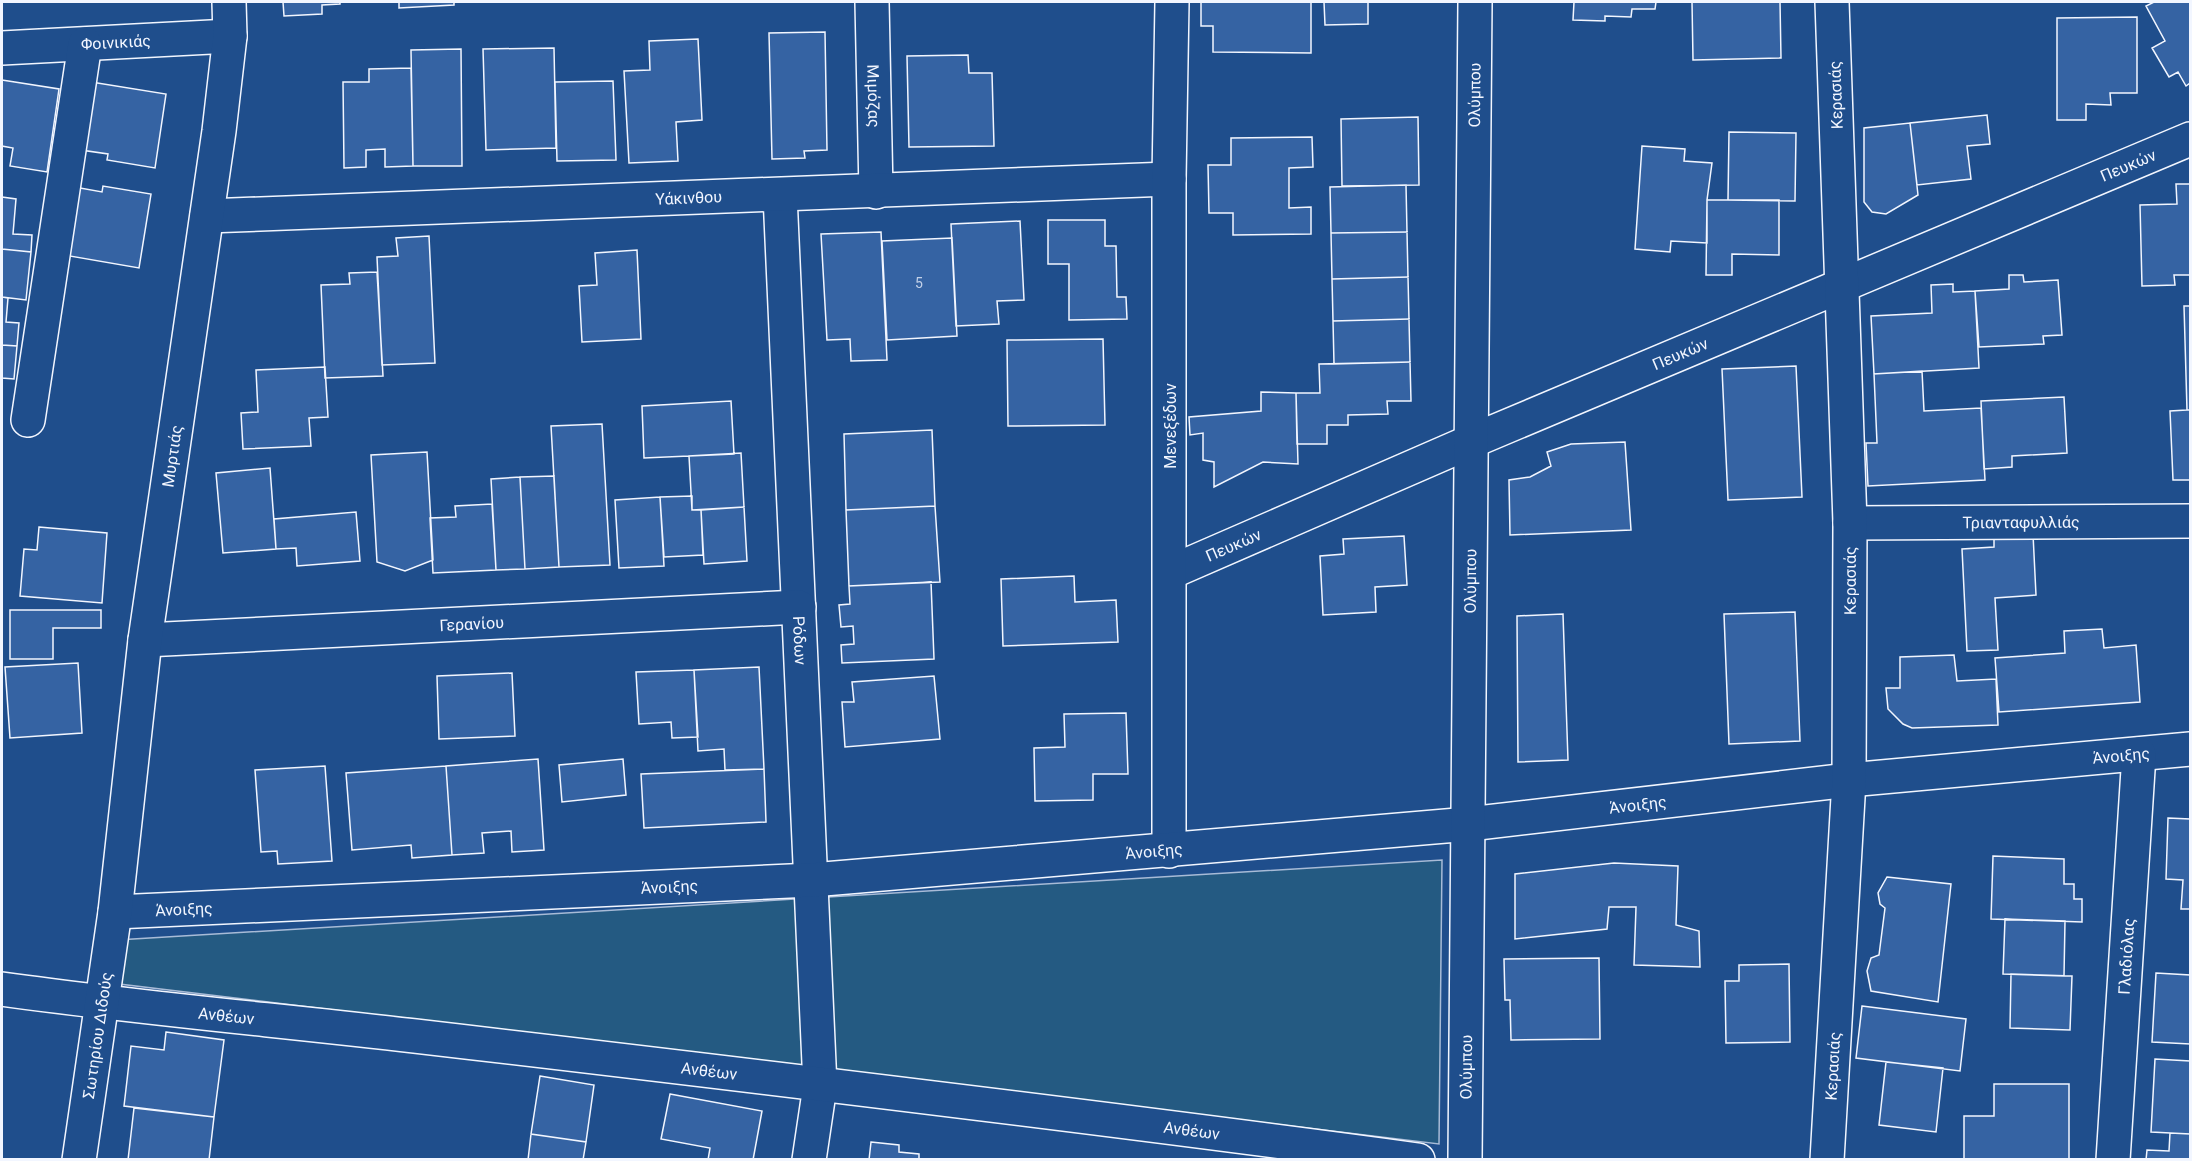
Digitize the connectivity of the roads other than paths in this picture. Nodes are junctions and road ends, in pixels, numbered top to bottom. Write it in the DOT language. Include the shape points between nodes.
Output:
graph roads {
  1 [pos="229,2"];
  2 [pos="872,2"];
  3 [pos="1172,2"];
  4 [pos="1475,2"];
  5 [pos="1832,2"];
  6 [pos="230,36"];
  7 [pos="85,44"];
  8 [pos="2,48"];
  9 [pos="2190,139"];
  10 [pos="1169,179"];
  11 [pos="876,192"];
  12 [pos="780,195"];
  13 [pos="207,216"];
  14 [pos="1844,285"];
  15 [pos="28,420"];
  16 [pos="1472,441"];
  17 [pos="2190,521"];
  18 [pos="1850,523"];
  19 [pos="1171,572"];
  20 [pos="799,607"];
  21 [pos="145,640"];
  22 [pos="2190,749"];
  23 [pos="2139,754"];
  24 [pos="1849,780"];
  25 [pos="1468,824"];
  26 [pos="1169,851"];
  27 [pos="812,880"];
  28 [pos="115,912"];
  29 [pos="2,989"];
  30 [pos="101,1003"];
  31 [pos="820,1086"];
  32 [pos="1226,1147"];
  33 [pos="79,1160"];
  34 [pos="809,1160"];
  35 [pos="1418,1160"];
  36 [pos="1465,1160"];
  37 [pos="1827,1160"];
  38 [pos="2113,1160"];
  1 -- 6 [label="street, Μυρτιάς"];
  2 -- 11 [label="street, Μιμόζας"];
  3 -- 10 [label="street, Μενεξέδων"];
  4 -- 16 [label="street, Ολύμπου"];
  5 -- 14 [label="street, Κερασιάς"];
  6 -- 7 [label="street, Φοινικιάς"];
  6 -- 13 [label="street, Μυρτιάς"];
  7 -- 8 [label="street, Φοινικιάς"];
  7 -- 15 [label="street"];
  9 -- 14 [label="street, Πευκών"];
  10 -- 11 [label="street, Υάκινθου"];
  10 -- 19 [label="street, Μενεξέδων"];
  11 -- 12 [label="street, Υάκινθου"];
  12 -- 13 [label="street, Υάκινθου"];
  12 -- 20 [label="street, Ρόδων"];
  13 -- 21 [label="street, Μυρτιάς"];
  14 -- 16 [label="street, Πευκών"];
  14 -- 18 [label="street, Κερασιάς"];
  16 -- 19 [label="street, Πευκών"];
  16 -- 25 [label="street, Ολύμπου"];
  17 -- 18 [label="street, Τριανταφυλλιάς"];
  18 -- 24 [label="street, Κερασιάς"];
  19 -- 26 [label="street, Μενεξέδων"];
  20 -- 21 [label="street, Γερανίου"];
  20 -- 27 [label="street, Ρόδων"];
  21 -- 28 [label="street, Μυρτιάς"];
  22 -- 23 [label="street, Άνοιξης"];
  23 -- 24 [label="street, Άνοιξης"];
  23 -- 38 [label="street, Γλαδιόλας"];
  24 -- 25 [label="street, Άνοιξης"];
  24 -- 37 [label="street, Κερασιάς"];
  25 -- 26 [label="street, Άνοιξης"];
  25 -- 36 [label="street, Ολύμπου"];
  26 -- 27 [label="street, Άνοιξης"];
  27 -- 28 [label="street, Άνοιξης"];
  27 -- 31 [label="street, Ρόδων"];
  28 -- 30 [label="street, Σωτηρίου Διδούς"];
  29 -- 30 [label="street, Ανθέων"];
  30 -- 31 [label="street, Ανθέων" via="246,1016"];
  30 -- 33 [label="street, Σωτηρίου Διδούς"];
  31 -- 32 [label="street, Ανθέων"];
  31 -- 34 [label="street, Ρόδων"];
  32 -- 35 [label="street, Ανθέων"];
}
